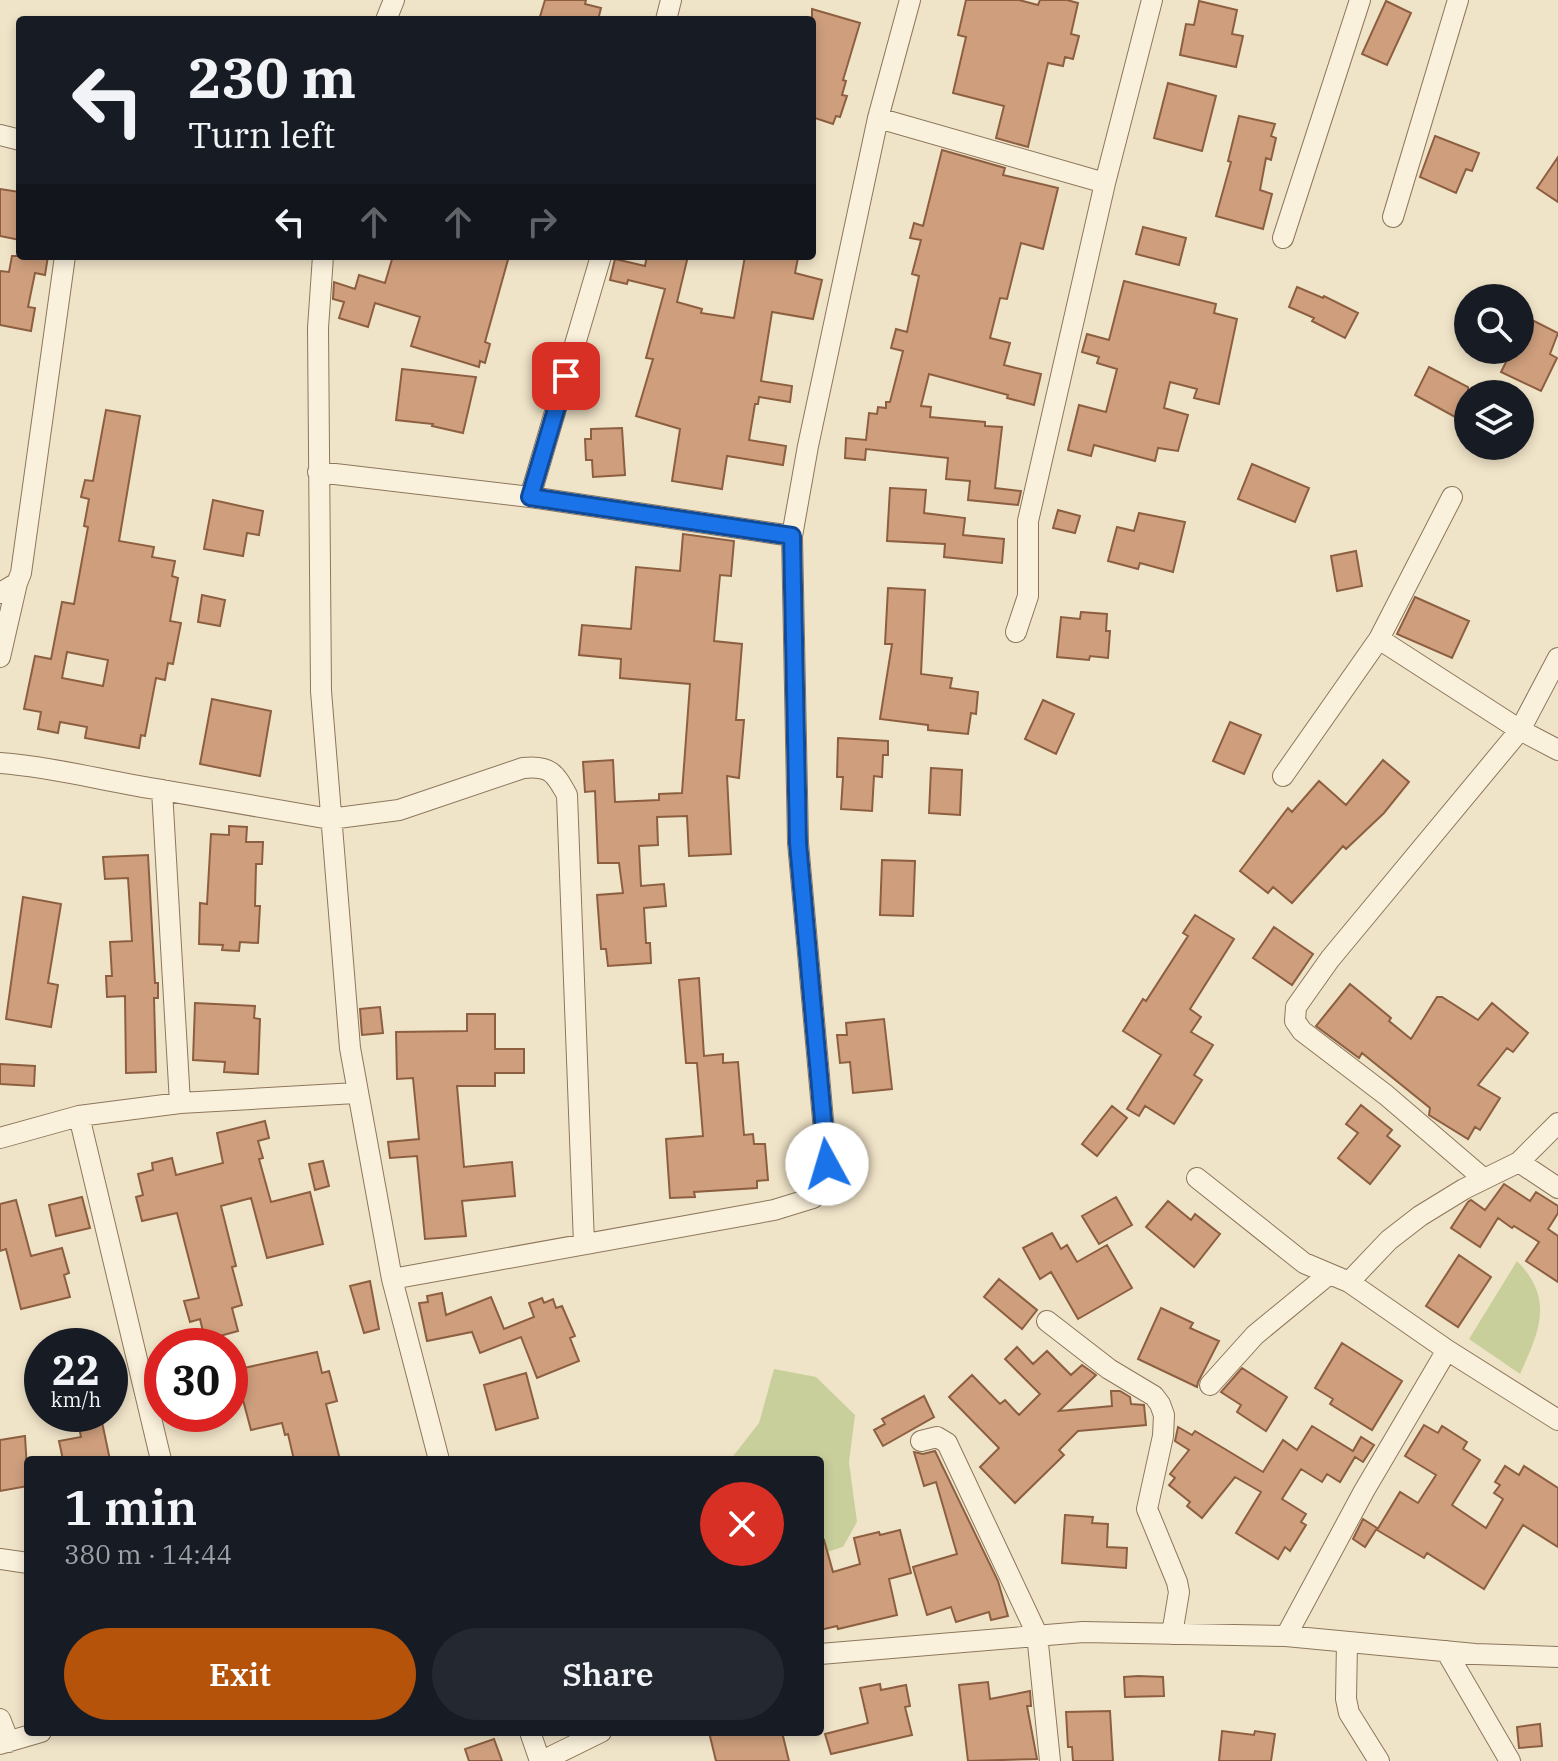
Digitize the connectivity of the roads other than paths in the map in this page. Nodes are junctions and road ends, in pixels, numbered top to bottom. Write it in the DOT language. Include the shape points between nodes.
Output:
graph roads {
  1 [pos="910,0"];
  2 [pos="1152,0"];
  3 [pos="1360,0"];
  4 [pos="1458,0"];
  5 [pos="878,118"];
  6 [pos="1105,183"];
  7 [pos="1393,217"];
  8 [pos="1283,238"];
  9 [pos="64,260"];
  10 [pos="323,260"];
  11 [pos="600,260"];
  12 [pos="318,472"];
  13 [pos="530,497"];
  14 [pos="1452,497"];
  15 [pos="792,536"];
  16 [pos="9,588"];
  17 [pos="1016,632"];
  18 [pos="1379,639"];
  19 [pos="0,657"];
  20 [pos="1558,658"];
  21 [pos="1520,730"];
  22 [pos="1558,750"];
  23 [pos="0,763"];
  24 [pos="1283,776"];
  25 [pos="162,790"];
  26 [pos="330,819"];
  27 [pos="356,1093"];
  28 [pos="180,1103"];
  29 [pos="79,1116"];
  30 [pos="1558,1123"];
  31 [pos="0,1138"];
  32 [pos="1519,1162"];
  33 [pos="1197,1178"];
  34 [pos="1484,1179"];
  35 [pos="1558,1188"];
  36 [pos="584,1244"];
  37 [pos="1328,1275"];
  38 [pos="392,1279"];
  39 [pos="1349,1282"];
  40 [pos="1047,1321"];
  41 [pos="1447,1350"];
  42 [pos="1210,1385"];
  43 [pos="1558,1420"];
  44 [pos="921,1441"];
  45 [pos="160,1456"];
  46 [pos="438,1456"];
  47 [pos="0,1559"];
  48 [pos="24,1562"];
  49 [pos="1037,1634"];
  50 [pos="1172,1634"];
  51 [pos="1286,1636"];
  52 [pos="1347,1642"];
  53 [pos="1446,1651"];
  54 [pos="824,1654"];
  55 [pos="1558,1657"];
  56 [pos="0,1719"];
  57 [pos="28,1736"];
  58 [pos="532,1736"];
  59 [pos="593,1736"];
  60 [pos="4,1743"];
  61 [pos="541,1761"];
  62 [pos="1050,1761"];
  63 [pos="1379,1761"];
  64 [pos="1510,1761"];
  1 -- 5 [label="street"];
  2 -- 6 [label="street"];
  3 -- 8 [label="street"];
  4 -- 7 [label="street"];
  5 -- 6 [label="street"];
  5 -- 15 [label="street"];
  6 -- 17 [label="street" via="1028,521 1028,596"];
  9 -- 16 [label="street" via="21,573"];
  10 -- 12 [label="street"];
  11 -- 13 [label="street"];
  12 -- 13 [label="street"];
  12 -- 26 [label="street" via="321,691"];
  13 -- 15 [label="street"];
  14 -- 18 [label="street"];
  15 -- 36 [label="street" via="798,843 827,1164 813,1198 774,1210"];
  16 -- 19 [label="street"];
  18 -- 21 [label="street"];
  18 -- 24 [label="street"];
  20 -- 21 [label="street"];
  21 -- 22 [label="street"];
  21 -- 34 [label="street" via="1296,1007 1295,1021 1302,1031"];
  23 -- 25 [label="street"];
  25 -- 26 [label="street"];
  25 -- 28 [label="street"];
  26 -- 27 [label="street"];
  26 -- 36 [label="street" via="399,810 523,768 539,766 555,774 567,795"];
  27 -- 28 [label="street"];
  27 -- 38 [label="street"];
  28 -- 29 [label="street"];
  29 -- 31 [label="street"];
  29 -- 45 [label="street"];
  30 -- 32 [label="street"];
  32 -- 34 [label="street"];
  32 -- 35 [label="street"];
  33 -- 37 [label="street" via="1304,1263"];
  34 -- 39 [label="street" via="1420,1216"];
  36 -- 38 [label="street"];
  37 -- 39 [label="street"];
  37 -- 42 [label="street" via="1255,1335"];
  38 -- 46 [label="street"];
  39 -- 41 [label="street"];
  40 -- 50 [label="street" via="1160,1404 1163,1436 1147,1509 1175,1571 1179,1592"];
  41 -- 43 [label="street"];
  41 -- 51 [label="street"];
  44 -- 49 [label="street" via="937,1437 947,1443"];
  47 -- 48 [label="street"];
  49 -- 50 [label="street"];
  49 -- 54 [label="street"];
  49 -- 62 [label="street"];
  50 -- 51 [label="street"];
  51 -- 52 [label="street"];
  52 -- 53 [label="street"];
  52 -- 63 [label="street" via="1349,1713"];
  53 -- 55 [label="street"];
  53 -- 64 [label="street"];
  56 -- 60 [label="street"];
  57 -- 60 [label="street"];
  58 -- 61 [label="street"];
  59 -- 61 [label="street"];
}
